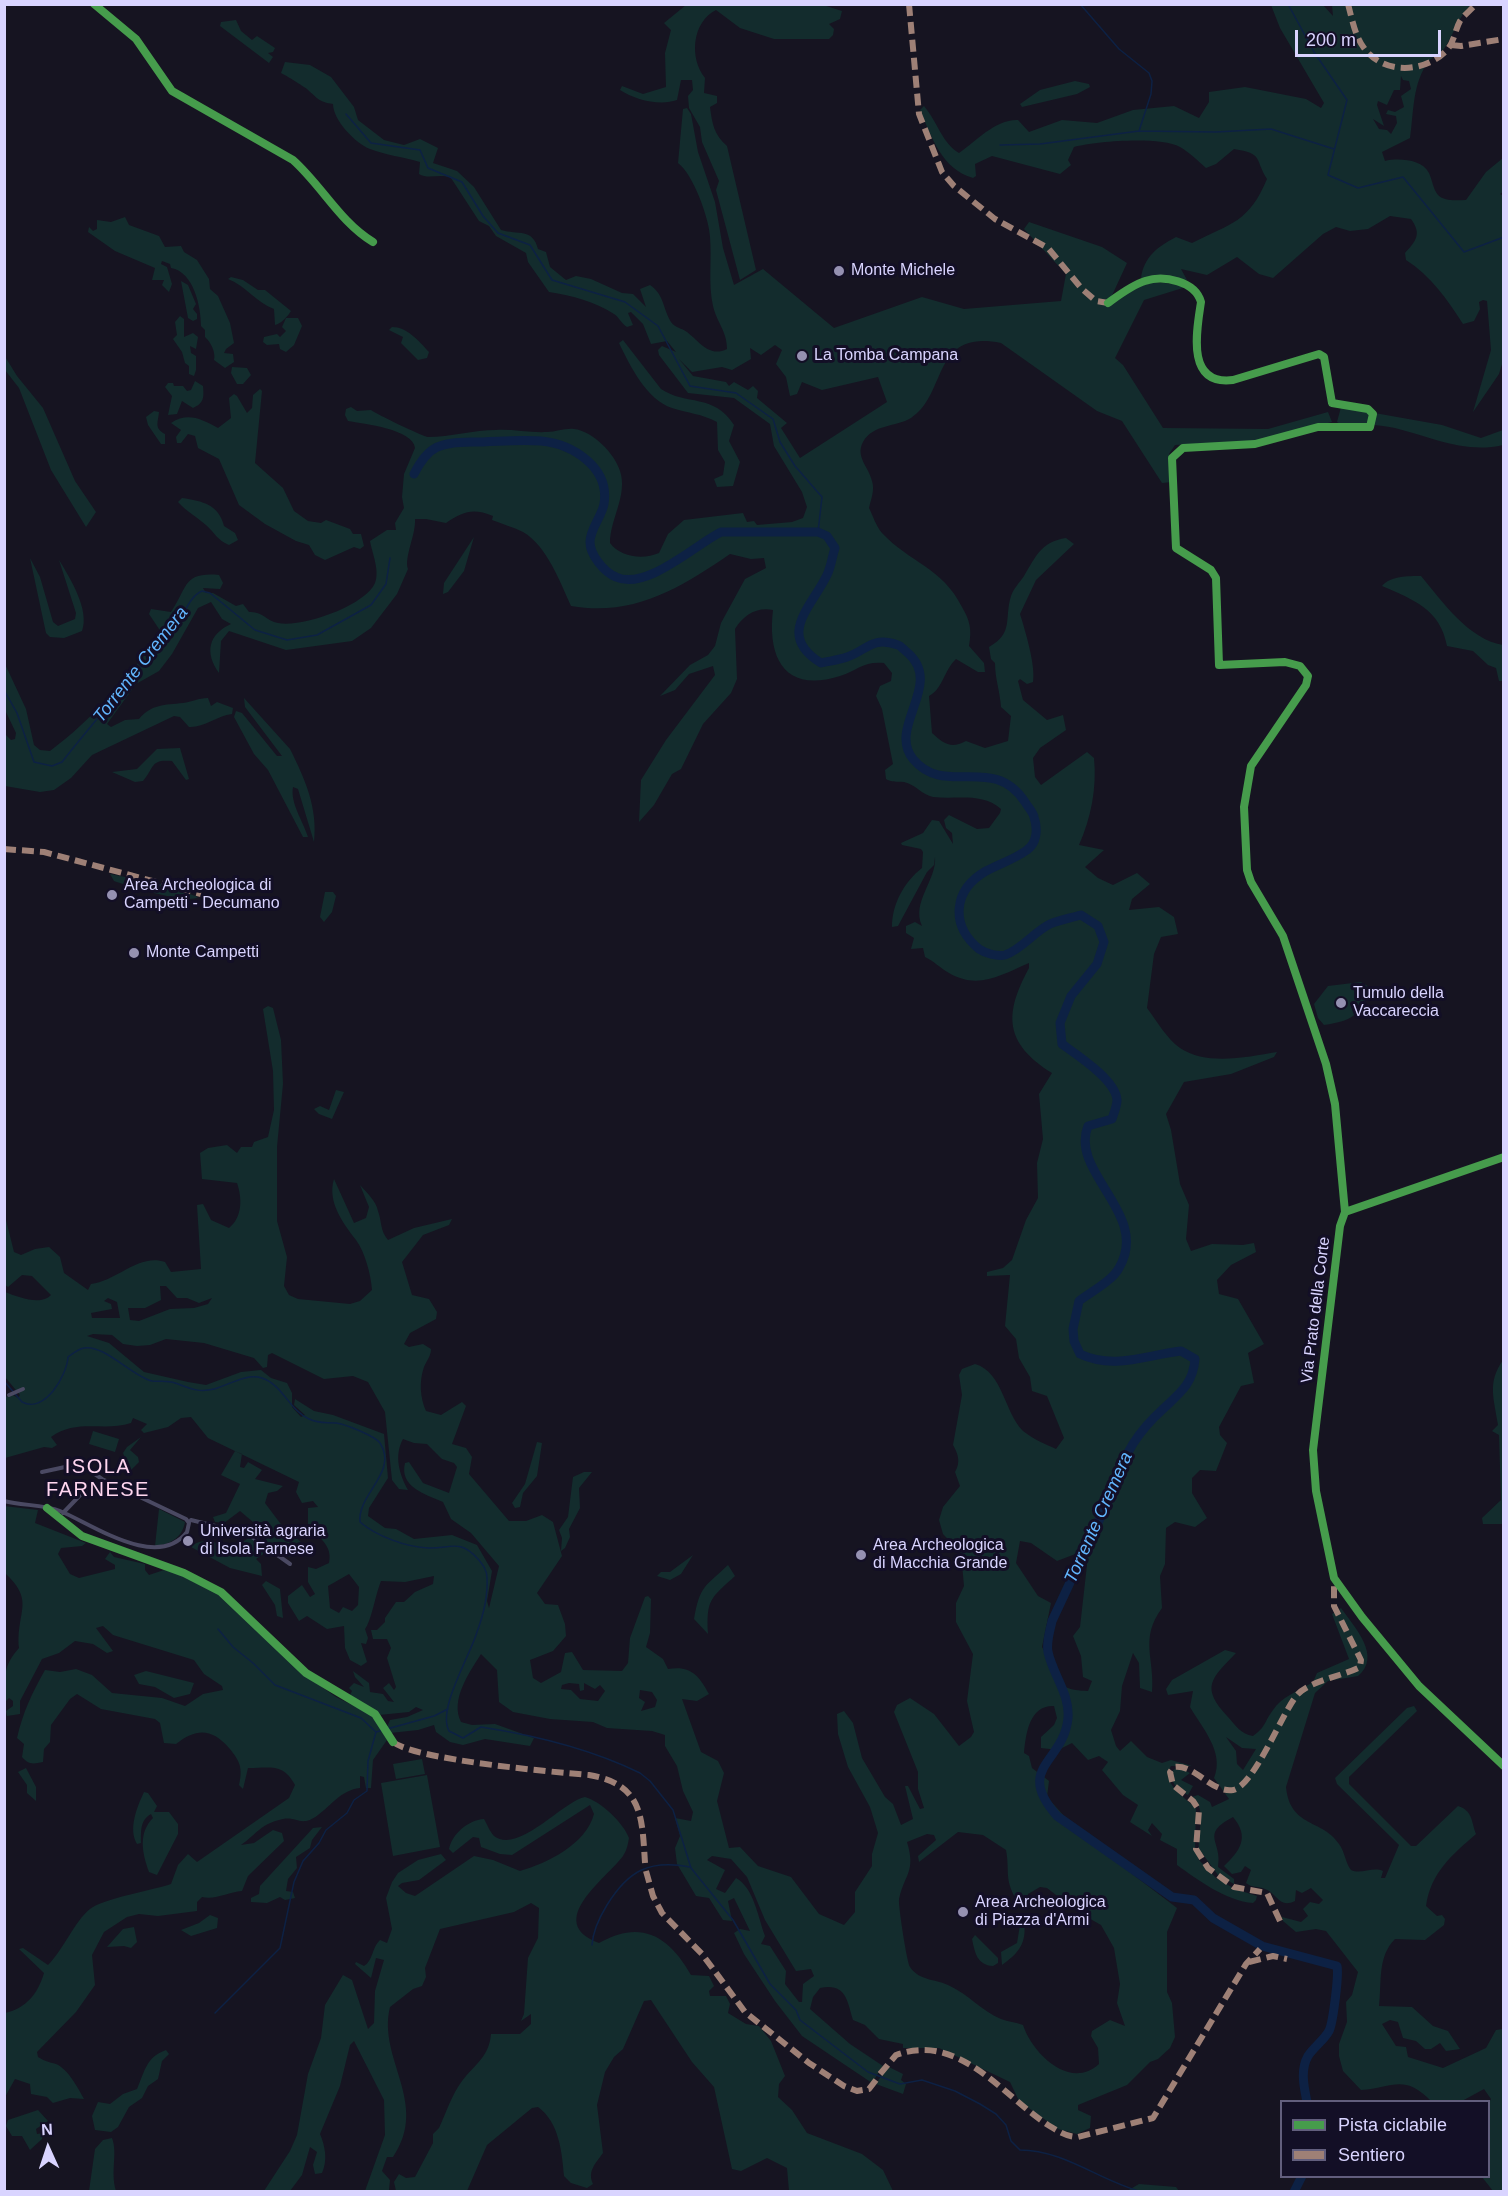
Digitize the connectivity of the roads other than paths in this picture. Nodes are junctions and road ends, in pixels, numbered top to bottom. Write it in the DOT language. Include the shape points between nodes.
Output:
graph roads {
  1 [pos="94,4"];
  2 [pos="373,243"];
  3 [pos="1108,303"];
  4 [pos="1503,1157"];
  5 [pos="1345,1212"];
  6 [pos="21,1390"];
  7 [pos="10,1395"];
  8 [pos="42,1472"];
  9 [pos="86,1489"];
  10 [pos="4,1501"];
  11 [pos="47,1508"];
  12 [pos="63,1513"];
  13 [pos="191,1520"];
  14 [pos="290,1564"];
  15 [pos="393,1742"];
  16 [pos="1503,1766"];
  1 -- 2 [label="street" via="136,39 172,91 293,160 345,220"];
  3 -- 5 [label="street, Via Prato della Corte" via="1146,281 1174,281 1190,286 1201,302 1196,354 1209,374 1233,380 1319,354 1324,357 1332,402 1368,409 1373,414 1370,427 1318,427 1255,444 1183,448 1172,458 1176,548 1216,575 1219,665 1285,662 1300,666 1308,676 1306,685 1251,766 1244,807 1247,870 1283,936 1326,1064 1335,1104"];
  4 -- 5 [label="street"];
  5 -- 16 [label="street, Via Prato della Corte" via="1313,1450 1316,1491 1334,1578 1419,1686"];
  6 -- 7 [label="street"];
  8 -- 12 [label="street" via="65,1467 89,1470 189,1523 187,1532 176,1543 157,1548 94,1530"];
  9 -- 12 [label="street"];
  10 -- 11 [label="street"];
  11 -- 12 [label="street"];
  11 -- 15 [label="street" via="82,1536 183,1573 221,1592 306,1673 372,1712"];
  13 -- 14 [label="street" via="248,1534"];
}
